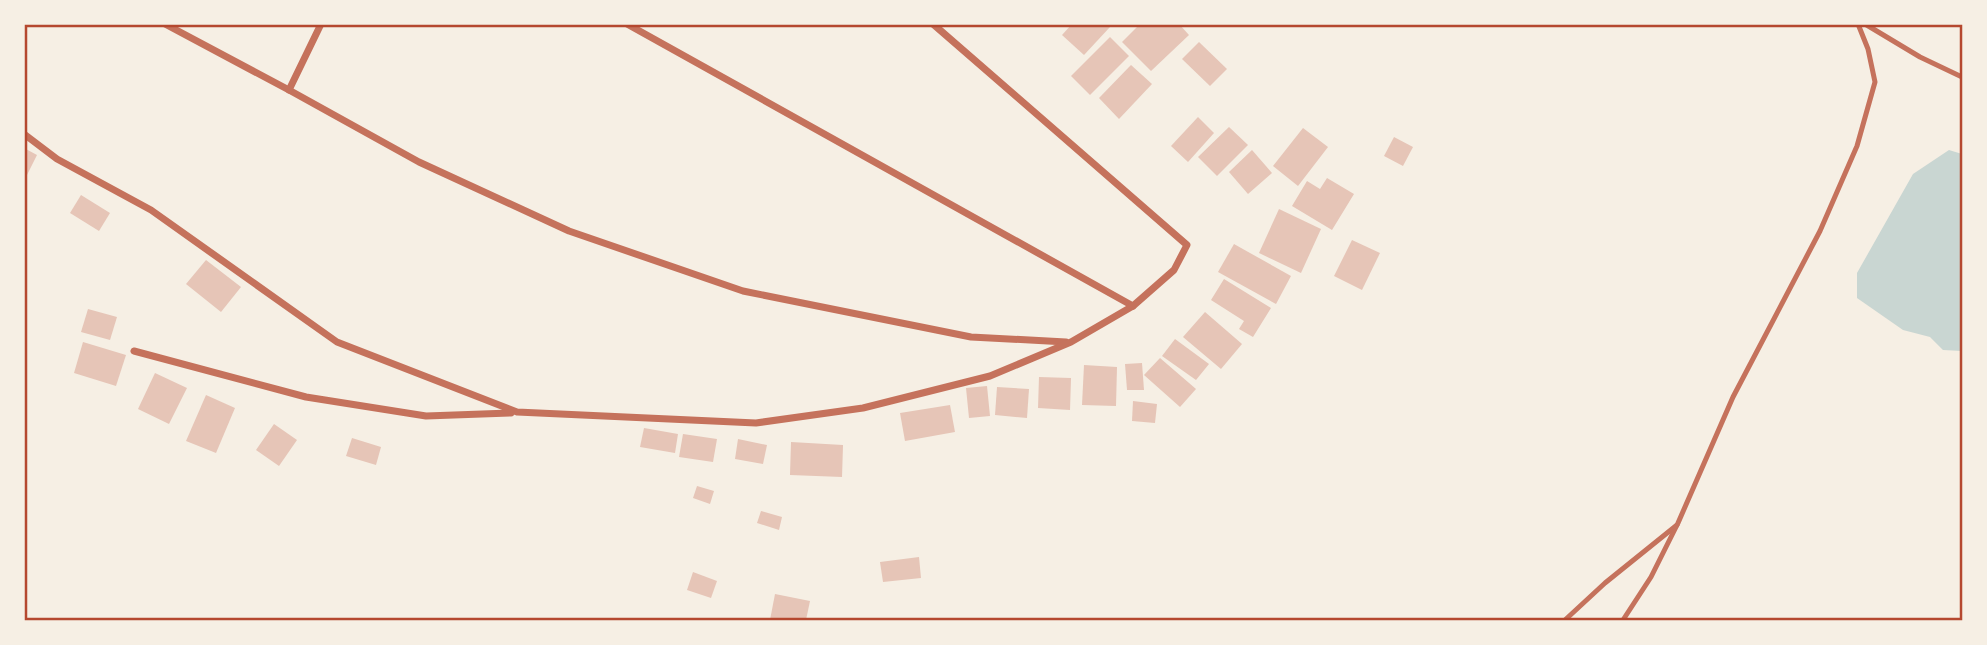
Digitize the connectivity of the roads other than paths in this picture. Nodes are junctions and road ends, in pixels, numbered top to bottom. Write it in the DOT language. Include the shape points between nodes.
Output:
graph roads {
  1 [pos="165,24"];
  2 [pos="321,24"];
  3 [pos="626,24"];
  4 [pos="933,24"];
  5 [pos="1858,24"];
  6 [pos="1865,24"];
  7 [pos="1962,77"];
  8 [pos="289,90"];
  9 [pos="24,134"];
  10 [pos="1133,306"];
  11 [pos="1071,342"];
  12 [pos="134,351"];
  13 [pos="517,412"];
  14 [pos="1678,523"];
  15 [pos="1565,621"];
  16 [pos="1623,621"];
  1 -- 8 [label="street"];
  2 -- 8 [label="street"];
  3 -- 10 [label="street"];
  4 -- 10 [label="street" via="1187,245 1174,270"];
  5 -- 14 [label="lane" via="1875,82 1857,146 1820,231 1733,397"];
  6 -- 7 [label="lane"];
  8 -- 11 [label="street" via="419,162 569,231 743,291 971,337"];
  9 -- 13 [label="street" via="57,159 151,210 337,342"];
  10 -- 11 [label="street"];
  11 -- 13 [label="street" via="990,376 863,408 756,423"];
  12 -- 13 [label="street" via="306,397 425,416"];
  14 -- 15 [label="lane"];
  14 -- 16 [label="lane"];
}
